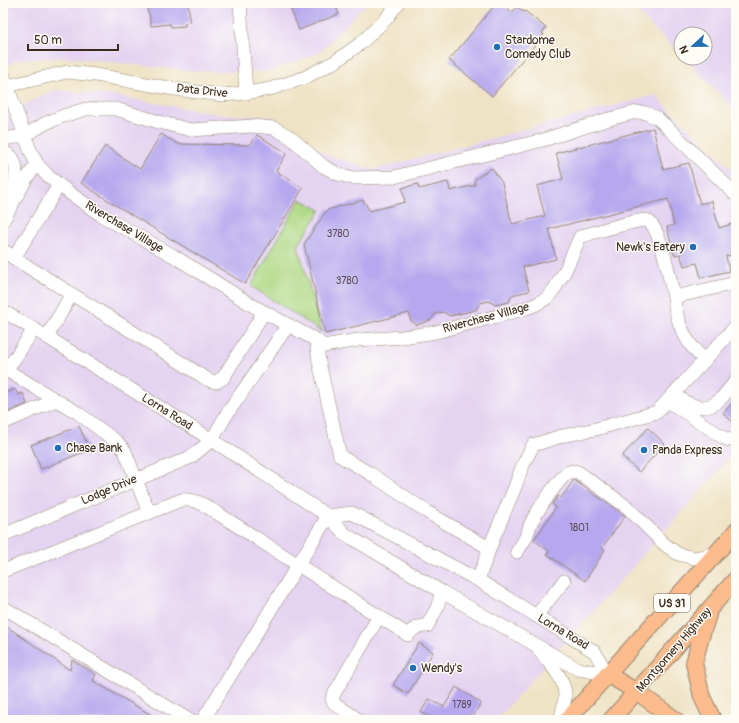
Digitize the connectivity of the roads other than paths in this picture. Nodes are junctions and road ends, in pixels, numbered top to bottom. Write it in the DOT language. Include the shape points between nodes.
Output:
graph roads {
  1 [pos="240,3"];
  2 [pos="398,3"];
  3 [pos="4,83"];
  4 [pos="246,93"];
  5 [pos="24,136"];
  6 [pos="3,138"];
  7 [pos="3,152"];
  8 [pos="37,164"];
  9 [pos="59,185"];
  10 [pos="736,195"];
  11 [pos="13,203"];
  12 [pos="3,221"];
  13 [pos="3,250"];
  14 [pos="14,258"];
  15 [pos="736,283"];
  16 [pos="71,295"];
  17 [pos="674,297"];
  18 [pos="3,312"];
  19 [pos="264,312"];
  20 [pos="288,325"];
  21 [pos="736,326"];
  22 [pos="34,329"];
  23 [pos="47,337"];
  24 [pos="316,340"];
  25 [pos="705,360"];
  26 [pos="4,370"];
  27 [pos="736,381"];
  28 [pos="671,397"];
  29 [pos="56,400"];
  30 [pos="3,423"];
  31 [pos="212,440"];
  32 [pos="736,440"];
  33 [pos="136,479"];
  34 [pos="149,513"];
  35 [pos="328,516"];
  36 [pos="736,531"];
  37 [pos="3,535"];
  38 [pos="489,548"];
  39 [pos="517,552"];
  40 [pos="716,553"];
  41 [pos="298,565"];
  42 [pos="3,571"];
  43 [pos="478,580"];
  44 [pos="736,580"];
  45 [pos="564,581"];
  46 [pos="442,592"];
  47 [pos="729,594"];
  48 [pos="3,607"];
  49 [pos="711,608"];
  50 [pos="379,616"];
  51 [pos="536,616"];
  52 [pos="534,644"];
  53 [pos="607,674"];
  54 [pos="637,692"];
  55 [pos="190,720"];
  56 [pos="203,720"];
  57 [pos="359,720"];
  58 [pos="560,720"];
  59 [pos="567,720"];
  60 [pos="611,720"];
  61 [pos="676,720"];
  62 [pos="713,720"];
  1 -- 4 [label="street"];
  2 -- 4 [label="street, Data Drive" via="386,19 361,43 336,61 304,78 270,89"];
  3 -- 4 [label="street, Data Drive" via="67,72 222,95"];
  3 -- 5 [label="street, Riverchase Village"];
  5 -- 6 [label="street"];
  5 -- 8 [label="street, Riverchase Village"];
  5 -- 10 [label="street" via="63,116 86,110 116,109 191,130 252,126 274,128 290,137 323,166 338,174 353,178 394,177 542,140 637,112 657,118"];
  7 -- 11 [label="street" via="16,164"];
  8 -- 9 [label="street, Riverchase Village"];
  8 -- 11 [label="street"];
  9 -- 14 [label="street"];
  9 -- 19 [label="street, Riverchase Village" via="101,215"];
  11 -- 12 [label="street"];
  13 -- 14 [label="street"];
  14 -- 16 [label="street"];
  15 -- 17 [label="street"];
  16 -- 19 [label="street" via="154,344 208,380 216,382 223,378"];
  16 -- 23 [label="street"];
  17 -- 24 [label="street, Riverchase Village" via="663,250 653,225 645,220 635,221 580,237 555,288 547,298 524,309 436,332 403,337 358,340 324,346"];
  17 -- 25 [label="street, Riverchase Village" via="683,334"];
  18 -- 22 [label="street, Lorna Road"];
  19 -- 20 [label="street, Riverchase Village"];
  20 -- 24 [label="street, Riverchase Village"];
  20 -- 31 [label="street"];
  21 -- 25 [label="street"];
  22 -- 23 [label="street, Lorna Road"];
  22 -- 26 [label="street"];
  23 -- 31 [label="street, Lorna Road"];
  24 -- 38 [label="street" via="340,456"];
  25 -- 28 [label="street"];
  26 -- 29 [label="street"];
  27 -- 28 [label="street" via="717,403 706,407 697,407"];
  28 -- 32 [label="street" via="724,438"];
  28 -- 38 [label="street" via="658,412 533,445"];
  29 -- 30 [label="street"];
  29 -- 33 [label="street" via="117,442 125,451"];
  31 -- 33 [label="street, Lodge Drive" via="191,457"];
  31 -- 35 [label="street, Lorna Road"];
  33 -- 34 [label="street"];
  33 -- 37 [label="street, Lodge Drive"];
  34 -- 41 [label="street" via="181,500 196,501"];
  34 -- 42 [label="street"];
  35 -- 41 [label="street"];
  35 -- 43 [label="street, Lorna Road" via="352,513"];
  35 -- 46 [label="street, Lorna Road" via="345,534"];
  36 -- 40 [label="main road, US 31"];
  38 -- 43 [label="street"];
  39 -- 40 [label="street" via="533,519 557,484 568,472 573,471 578,472 627,508 678,554 694,558"];
  40 -- 53 [label="main road, US 31"];
  41 -- 50 [label="street"];
  41 -- 56 [label="street"];
  43 -- 51 [label="street, Lorna Road"];
  44 -- 47 [label="main road, Montgomery Highway / US 31"];
  45 -- 51 [label="street"];
  46 -- 50 [label="street" via="427,626 415,627 408,634"];
  46 -- 52 [label="street, Lorna Road"];
  47 -- 49 [label="main road, Montgomery Highway / US 31"];
  48 -- 55 [label="street"];
  49 -- 54 [label="main road, Montgomery Highway / US 31"];
  49 -- 62 [label="main road" via="694,663 702,696"];
  50 -- 57 [label="street" via="332,699"];
  51 -- 53 [label="street, Lorna Road" via="595,652"];
  52 -- 53 [label="street, Lorna Road" via="578,669"];
  52 -- 58 [label="street" via="563,684 565,696"];
  53 -- 54 [label="main road"];
  53 -- 59 [label="main road, US 31"];
  54 -- 60 [label="main road, Montgomery Highway / US 31"];
  54 -- 61 [label="main road"];
}
